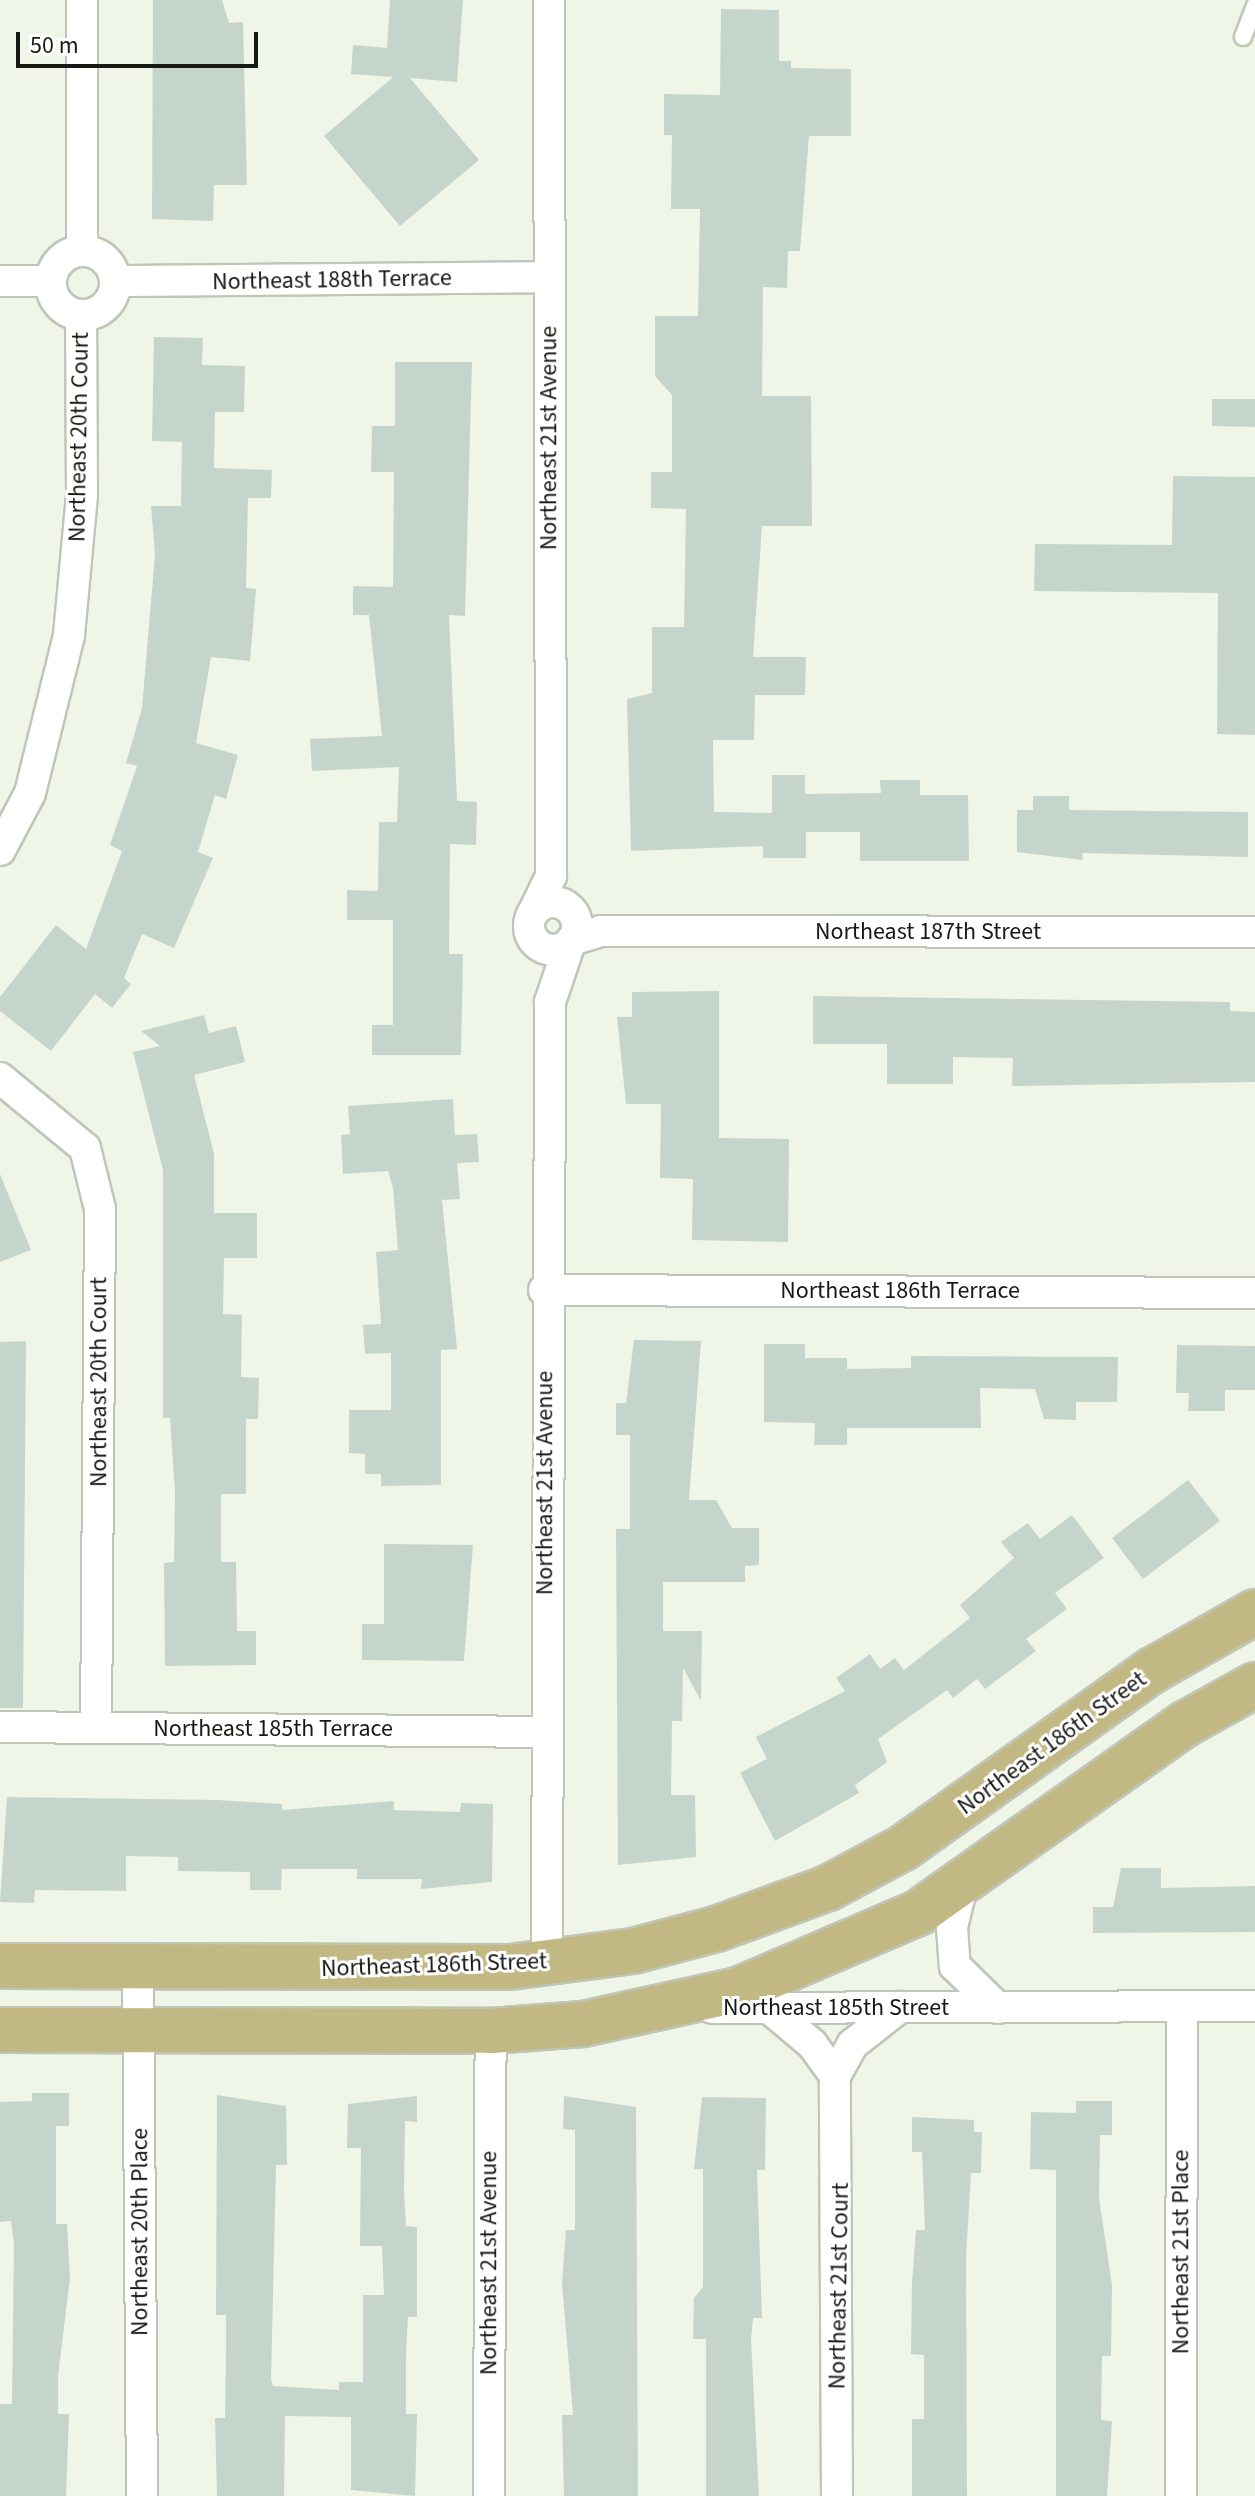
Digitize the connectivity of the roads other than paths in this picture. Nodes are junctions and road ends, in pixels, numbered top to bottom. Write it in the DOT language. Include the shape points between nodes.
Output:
graph roads {
  1 [pos="82,0"];
  2 [pos="549,0"];
  3 [pos="1255,5"];
  4 [pos="1243,37"];
  5 [pos="82,251"];
  6 [pos="549,277"];
  7 [pos="0,281"];
  8 [pos="51,281"];
  9 [pos="115,281"];
  10 [pos="81,316"];
  11 [pos="0,850"];
  12 [pos="551,876"];
  13 [pos="534,911"];
  14 [pos="571,926"];
  15 [pos="1255,932"];
  16 [pos="534,941"];
  17 [pos="550,1002"];
  18 [pos="0,1078"];
  19 [pos="544,1290"];
  20 [pos="1255,1293"];
  21 [pos="1255,1612"];
  22 [pos="1255,1685"];
  23 [pos="0,1727"];
  24 [pos="96,1728"];
  25 [pos="547,1732"];
  26 [pos="962,1886"];
  27 [pos="547,1964"];
  28 [pos="0,1966"];
  29 [pos="138,1967"];
  30 [pos="1255,2006"];
  31 [pos="674,2007"];
  32 [pos="900,2007"];
  33 [pos="769,2008"];
  34 [pos="998,2008"];
  35 [pos="1182,2008"];
  36 [pos="0,2030"];
  37 [pos="139,2031"];
  38 [pos="491,2031"];
  39 [pos="413,2032"];
  40 [pos="835,2076"];
  41 [pos="142,2496"];
  42 [pos="489,2496"];
  43 [pos="837,2496"];
  44 [pos="1181,2496"];
  1 -- 5 [label="street"];
  2 -- 6 [label="street, Northeast 21st Avenue"];
  3 -- 4 [label="lane"];
  5 -- 8 [label="street" via="57,264"];
  5 -- 9 [label="street" via="101,257"];
  6 -- 9 [label="street, Northeast 188th Terrace"];
  6 -- 12 [label="street, Northeast 21st Avenue"];
  7 -- 8 [label="street"];
  8 -- 10 [label="street" via="62,308"];
  9 -- 10 [label="street" via="109,302"];
  10 -- 11 [label="street, Northeast 20th Court" via="82,495 69,635 30,793"];
  12 -- 13 [label="street, Northeast 21st Avenue"];
  12 -- 14 [label="street, Northeast 21st Avenue"];
  13 -- 14 [label="street" via="555,902"];
  13 -- 16 [label="street, Northeast 21st Avenue"];
  14 -- 15 [label="street, Northeast 187th Street" via="601,931"];
  14 -- 16 [label="street" via="547,950"];
  14 -- 17 [label="street, Northeast 21st Avenue"];
  16 -- 17 [label="street, Northeast 21st Avenue"];
  17 -- 19 [label="street, Northeast 21st Avenue"];
  18 -- 24 [label="street, Northeast 20th Court" via="85,1148 100,1209"];
  19 -- 20 [label="street, Northeast 186th Terrace"];
  19 -- 25 [label="street, Northeast 21st Avenue"];
  21 -- 27 [label="main road, Northeast 186th Street" via="1153,1670 941,1824 864,1870 716,1929"];
  22 -- 26 [label="main road" via="1185,1724"];
  23 -- 24 [label="street, Northeast 185th Terrace"];
  24 -- 25 [label="street, Northeast 185th Terrace"];
  25 -- 27 [label="street, Northeast 21st Avenue"];
  26 -- 31 [label="main road" via="795,1970"];
  26 -- 34 [label="street, Northeast 185th Street" via="952,1927 955,1966"];
  27 -- 29 [label="main road, Northeast 186th Street"];
  27 -- 39 [label="main road" via="499,1999"];
  28 -- 29 [label="main road, Northeast 186th Street"];
  29 -- 37 [label="street, Northeast 20th Place"];
  30 -- 35 [label="street, Northeast 185th Street"];
  31 -- 33 [label="street, Northeast 185th Street"];
  31 -- 38 [label="main road"];
  32 -- 33 [label="street, Northeast 185th Street"];
  32 -- 34 [label="street, Northeast 185th Street"];
  32 -- 40 [label="street" via="853,2044"];
  33 -- 40 [label="street" via="812,2044"];
  34 -- 35 [label="street, Northeast 185th Street"];
  35 -- 44 [label="street, Northeast 21st Place"];
  36 -- 37 [label="main road"];
  37 -- 39 [label="main road"];
  37 -- 41 [label="street, Northeast 20th Place"];
  38 -- 39 [label="main road"];
  38 -- 42 [label="street, Northeast 21st Avenue"];
  40 -- 43 [label="street, Northeast 21st Court"];
}
